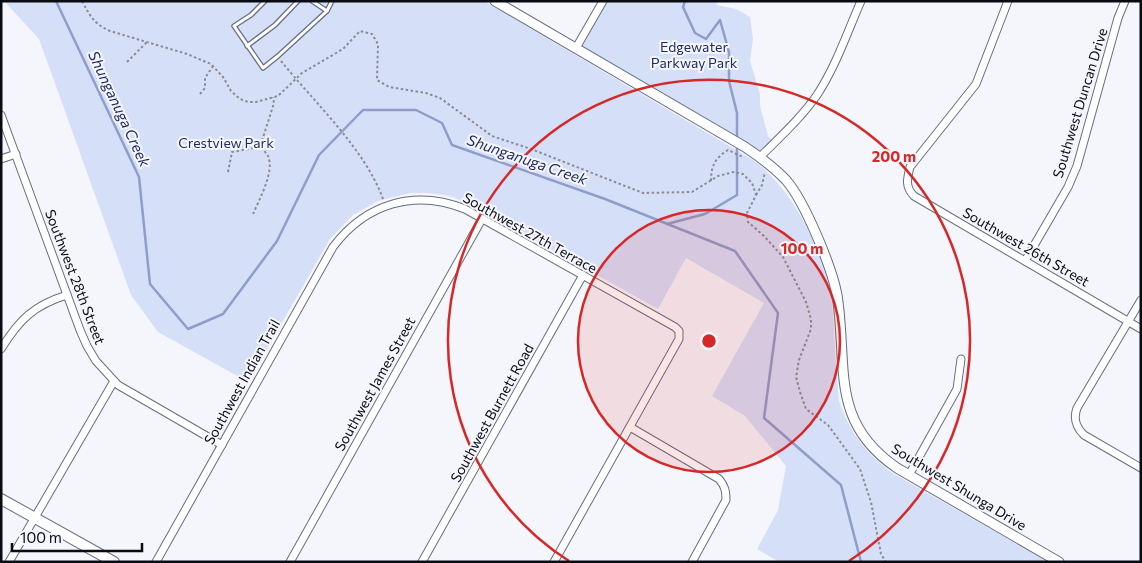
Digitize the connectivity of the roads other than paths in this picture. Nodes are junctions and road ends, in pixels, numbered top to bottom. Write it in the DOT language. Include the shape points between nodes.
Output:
graph roads {
  1 [pos="265,1"];
  2 [pos="298,1"];
  3 [pos="312,1"];
  4 [pos="332,1"];
  5 [pos="495,1"];
  6 [pos="603,1"];
  7 [pos="861,1"];
  8 [pos="1008,1"];
  9 [pos="1125,1"];
  10 [pos="326,10"];
  11 [pos="247,46"];
  12 [pos="576,48"];
  13 [pos="1,115"];
  14 [pos="16,154"];
  15 [pos="760,157"];
  16 [pos="1,159"];
  17 [pos="482,219"];
  18 [pos="358,221"];
  19 [pos="1024,261"];
  20 [pos="583,276"];
  21 [pos="67,295"];
  22 [pos="1141,300"];
  23 [pos="1128,322"];
  24 [pos="1141,329"];
  25 [pos="1,349"];
  26 [pos="961,359"];
  27 [pos="114,381"];
  28 [pos="630,427"];
  29 [pos="222,445"];
  30 [pos="1141,468"];
  31 [pos="909,475"];
  32 [pos="1,499"];
  33 [pos="34,517"];
  34 [pos="9,562"];
  35 [pos="114,562"];
  36 [pos="156,562"];
  37 [pos="290,562"];
  38 [pos="422,562"];
  39 [pos="554,562"];
  40 [pos="692,562"];
  41 [pos="1059,562"];
  1 -- 11 [label="lane" via="234,26"];
  2 -- 11 [label="lane" via="275,25"];
  3 -- 10 [label="lane"];
  4 -- 10 [label="lane"];
  5 -- 12 [label="street, Southwest Shunga Drive"];
  6 -- 12 [label="street"];
  7 -- 15 [label="street" via="820,90 797,120"];
  8 -- 19 [label="street, Southwest 26th Street" via="976,84 910,167 906,180 914,196"];
  9 -- 19 [label="street, Southwest Duncan Drive" via="1077,166"];
  10 -- 11 [label="lane" via="262,68"];
  12 -- 15 [label="street, Southwest Shunga Drive"];
  13 -- 14 [label="street, Southwest 28th Street"];
  14 -- 16 [label="street"];
  14 -- 21 [label="street, Southwest 28th Street"];
  15 -- 31 [label="street, Southwest Shunga Drive" via="790,186 811,224 831,274 838,300 844,393 855,424 874,450"];
  17 -- 18 [label="street, Southwest 27th Terrace" via="457,206 438,201 410,200 386,206"];
  17 -- 20 [label="street, Southwest 27th Terrace"];
  17 -- 37 [label="street, Southwest James Street"];
  18 -- 29 [label="street, Southwest Indian Trail" via="333,247"];
  19 -- 23 [label="street, Southwest 26th Street"];
  20 -- 28 [label="street, Southwest 27th Terrace" via="675,327 680,334"];
  20 -- 38 [label="street, Southwest Burnett Road"];
  21 -- 25 [label="street" via="45,303 26,316"];
  21 -- 27 [label="street, Southwest 28th Street" via="87,346"];
  22 -- 23 [label="street"];
  23 -- 24 [label="street, Southwest 26th Street"];
  23 -- 30 [label="street" via="1077,408 1075,422 1084,435"];
  26 -- 31 [label="street" via="958,389"];
  27 -- 29 [label="street, Southwest 28th Street"];
  27 -- 33 [label="street"];
  28 -- 39 [label="street"];
  28 -- 40 [label="street" via="724,485 726,500"];
  29 -- 36 [label="street, Southwest Indian Trail"];
  31 -- 41 [label="street, Southwest Shunga Drive"];
  32 -- 33 [label="main road"];
  33 -- 34 [label="street"];
  33 -- 35 [label="main road"];
}
